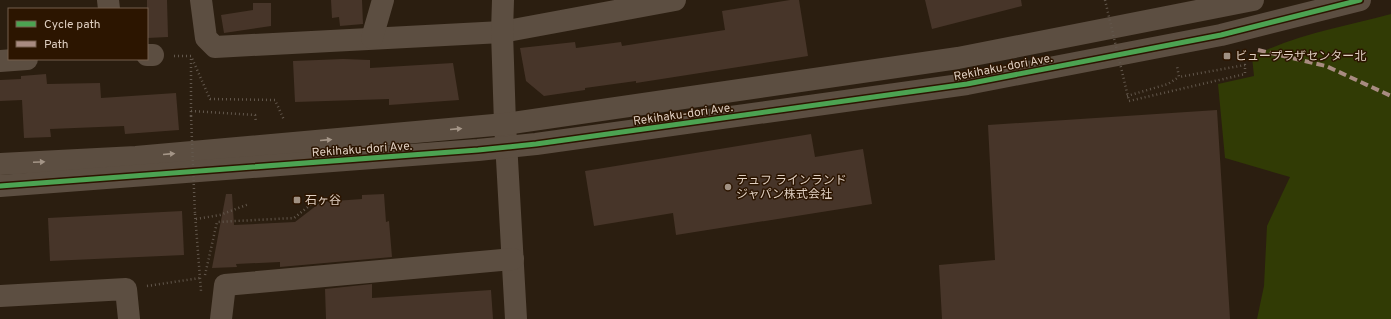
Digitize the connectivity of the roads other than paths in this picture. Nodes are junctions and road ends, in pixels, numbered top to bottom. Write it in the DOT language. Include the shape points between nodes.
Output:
graph roads {
  1 [pos="201,0"];
  2 [pos="382,0"];
  3 [pos="503,0"];
  4 [pos="675,0"];
  5 [pos="1254,0"];
  6 [pos="1360,0"];
  7 [pos="502,32"];
  8 [pos="372,38"];
  9 [pos="14,60"];
  10 [pos="0,61"];
  11 [pos="505,124"];
  12 [pos="507,148"];
  13 [pos="0,164"];
  14 [pos="0,186"];
  15 [pos="513,259"];
  16 [pos="0,296"];
  17 [pos="129,319"];
  18 [pos="222,319"];
  19 [pos="516,319"];
  1 -- 8 [label="street" via="206,38 215,47"];
  2 -- 8 [label="street"];
  3 -- 7 [label="street"];
  4 -- 7 [label="street"];
  5 -- 11 [label="street, Rekihaku-dori Ave." via="958,58"];
  6 -- 12 [label="street, Rekihaku-dori Ave." via="1221,35 967,84"];
  7 -- 8 [label="street"];
  7 -- 11 [label="street"];
  9 -- 10 [label="street"];
  11 -- 12 [label="street"];
  13 -- 11 [label="street, Rekihaku-dori Ave., one-way" via="136,157"];
  12 -- 14 [label="street, Rekihaku-dori Ave."];
  12 -- 15 [label="street"];
  15 -- 18 [label="street" via="225,285"];
  15 -- 19 [label="street"];
  16 -- 17 [label="street" via="126,289"];
}
